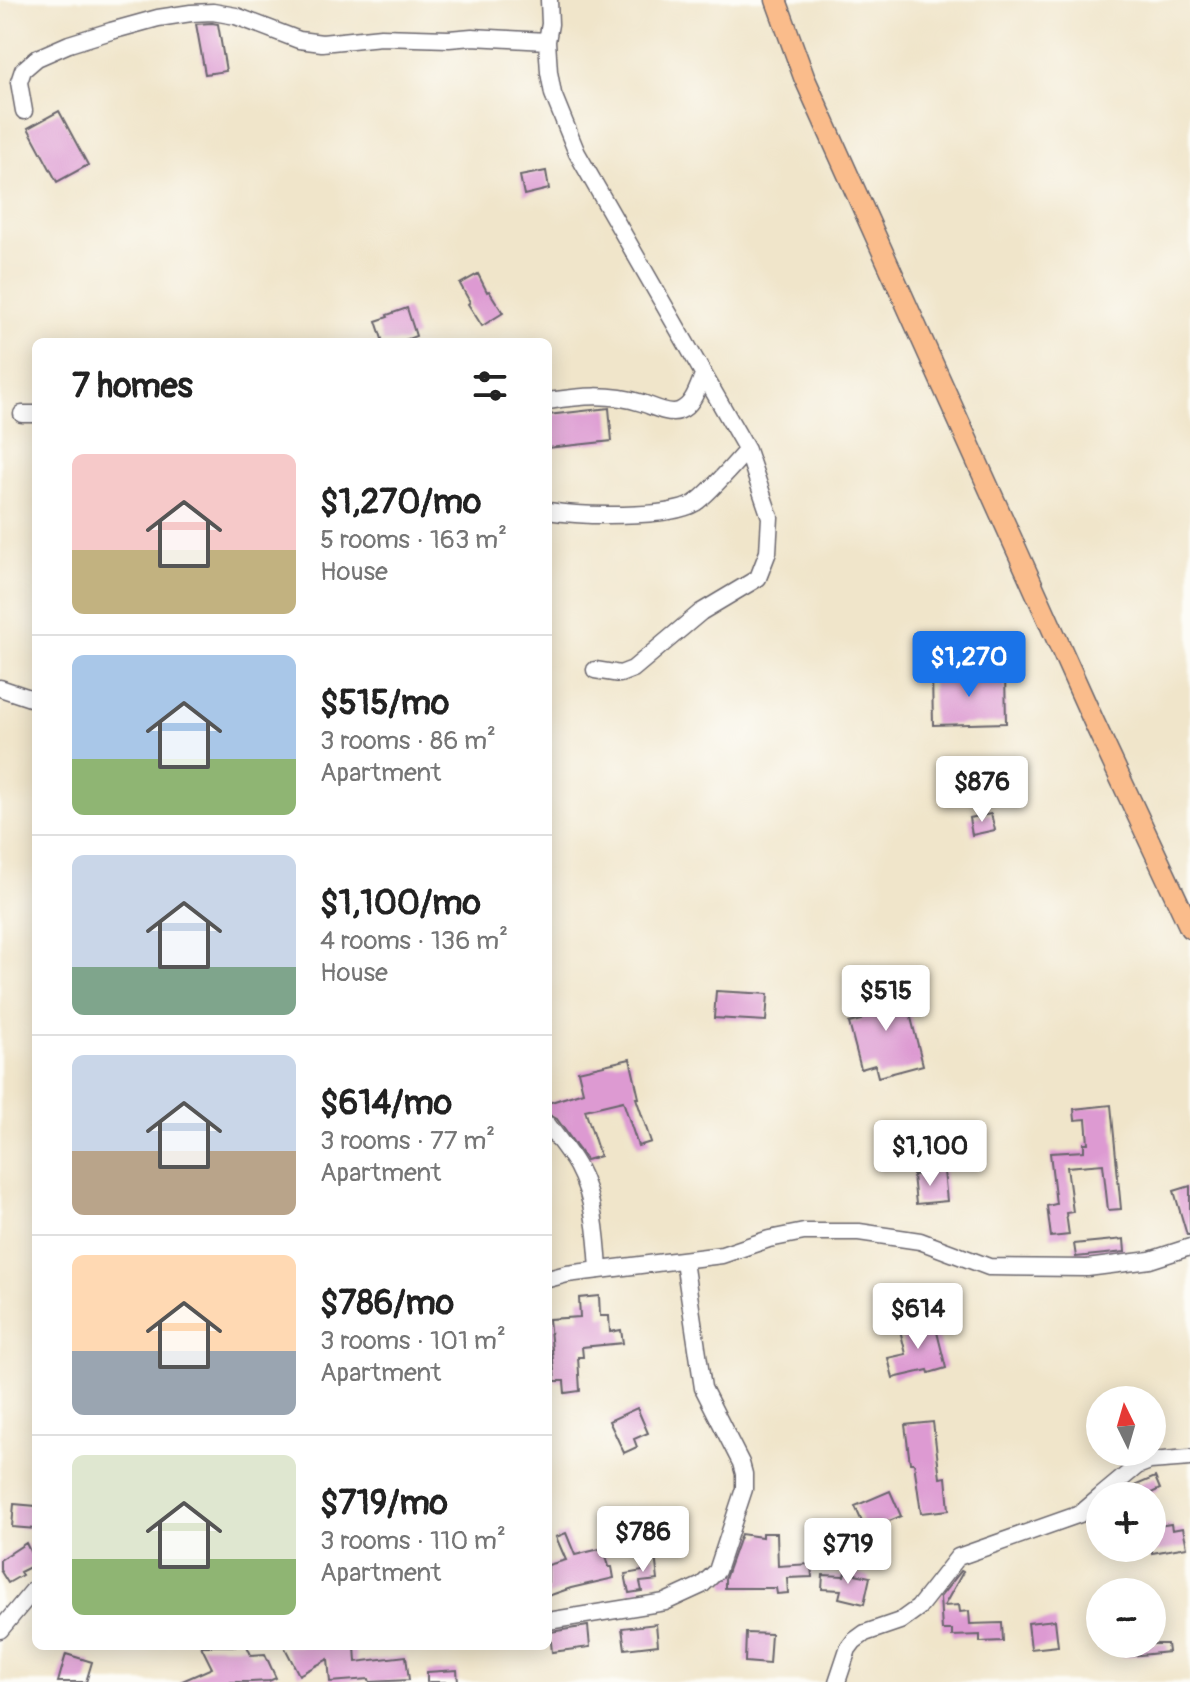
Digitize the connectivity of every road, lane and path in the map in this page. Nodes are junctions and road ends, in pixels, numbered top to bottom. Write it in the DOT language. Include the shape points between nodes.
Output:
graph roads {
  1 [pos="549,0"];
  2 [pos="776,0"];
  3 [pos="547,41"];
  4 [pos="24,111"];
  5 [pos="703,375"];
  6 [pos="552,400"];
  7 [pos="747,450"];
  8 [pos="552,511"];
  9 [pos="595,670"];
  10 [pos="0,688"];
  11 [pos="32,699"];
  12 [pos="1190,928"];
  13 [pos="552,1131"];
  14 [pos="1190,1247"];
  15 [pos="684,1261"];
  16 [pos="599,1270"];
  17 [pos="552,1278"];
  18 [pos="1190,1458"];
  19 [pos="1117,1482"];
  20 [pos="1086,1509"];
  21 [pos="32,1592"];
  22 [pos="552,1620"];
  23 [pos="0,1630"];
  24 [pos="837,1682"];
  1 -- 3 [label="street"];
  2 -- 12 [label="main road" via="804,77"];
  3 -- 4 [label="street" via="381,37 322,43 299,40 236,16 191,13 111,31 37,58 19,82"];
  3 -- 5 [label="street" via="553,94 577,153"];
  5 -- 6 [label="street" via="690,403 680,411 624,397"];
  5 -- 7 [label="street"];
  7 -- 8 [label="street" via="698,501 682,510"];
  7 -- 9 [label="street" via="770,517 768,552 758,578 701,612 633,669 620,674"];
  10 -- 11 [label="street"];
  13 -- 16 [label="street" via="587,1189"];
  14 -- 15 [label="street" via="1150,1260 1087,1268 989,1267 920,1241 859,1232 804,1232"];
  15 -- 16 [label="street"];
  15 -- 22 [label="street" via="703,1388 744,1474 744,1489 717,1571 702,1585 665,1602"];
  16 -- 17 [label="street"];
  18 -- 19 [label="street" via="1150,1461"];
  20 -- 24 [label="street" via="958,1557 918,1608 854,1641"];
  21 -- 23 [label="street"];
}
